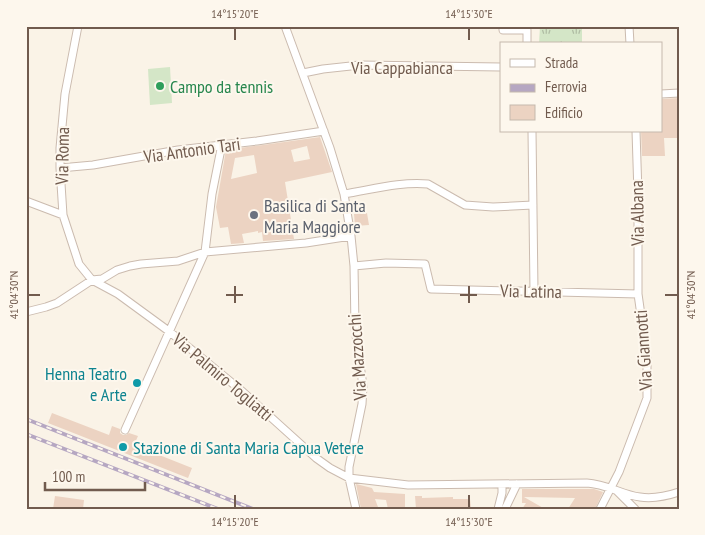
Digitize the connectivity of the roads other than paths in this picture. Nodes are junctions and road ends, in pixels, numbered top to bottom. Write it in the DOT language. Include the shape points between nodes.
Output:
graph roads {
  1 [pos="78,26"];
  2 [pos="284,26"];
  3 [pos="503,26"];
  4 [pos="629,26"];
  5 [pos="527,42"];
  6 [pos="630,42"];
  7 [pos="500,68"];
  8 [pos="303,73"];
  9 [pos="679,93"];
  10 [pos="662,94"];
  11 [pos="324,132"];
  12 [pos="532,132"];
  13 [pos="636,132"];
  14 [pos="222,144"];
  15 [pos="60,168"];
  16 [pos="344,194"];
  17 [pos="26,201"];
  18 [pos="533,205"];
  19 [pos="63,215"];
  20 [pos="351,236"];
  21 [pos="205,252"];
  22 [pos="354,266"];
  23 [pos="92,280"];
  24 [pos="534,291"];
  25 [pos="638,294"];
  26 [pos="26,312"];
  27 [pos="170,332"];
  28 [pos="125,430"];
  29 [pos="349,478"];
  30 [pos="502,484"];
  31 [pos="517,484"];
  32 [pos="614,490"];
  33 [pos="679,492"];
  34 [pos="356,509"];
  35 [pos="498,509"];
  36 [pos="505,509"];
  37 [pos="600,509"];
  38 [pos="635,509"];
  1 -- 15 [label="street, Via Roma" via="65,94"];
  2 -- 8 [label="street, Via Mazzocchi"];
  3 -- 5 [label="street" via="503,30 527,30"];
  4 -- 6 [label="street"];
  7 -- 8 [label="street, Via Cappabianca" via="360,65"];
  8 -- 11 [label="street, Via Mazzocchi"];
  9 -- 10 [label="street"];
  11 -- 14 [label="street, Via Antonio Tari"];
  11 -- 16 [label="street, Via Mazzocchi"];
  12 -- 18 [label="street"];
  13 -- 25 [label="street, Via Albana"];
  14 -- 15 [label="street, Via Antonio Tari"];
  14 -- 21 [label="street"];
  15 -- 19 [label="street, Via Roma"];
  16 -- 18 [label="street" via="428,184 465,205"];
  16 -- 20 [label="street, Via Mazzocchi"];
  17 -- 19 [label="street"];
  18 -- 24 [label="street"];
  19 -- 23 [label="street, Via Roma" via="79,264"];
  20 -- 21 [label="street"];
  20 -- 22 [label="street, Via Mazzocchi"];
  21 -- 23 [label="street" via="178,261 130,266 102,279"];
  21 -- 27 [label="street"];
  22 -- 24 [label="street, Via Latina" via="425,264 431,289"];
  22 -- 29 [label="street, Via Mazzocchi" via="355,328 363,386"];
  23 -- 26 [label="street" via="57,302"];
  23 -- 27 [label="street, Via Palmiro Togliatti" via="118,294"];
  24 -- 25 [label="street, Via Latina"];
  25 -- 32 [label="street, Via Giannotti" via="647,358 647,398"];
  27 -- 28 [label="street"];
  27 -- 29 [label="street, Via Palmiro Togliatti" via="316,458"];
  29 -- 30 [label="street" via="408,485"];
  29 -- 34 [label="street, Via Mazzocchi"];
  30 -- 31 [label="street"];
  30 -- 35 [label="street"];
  31 -- 32 [label="street" via="587,483"];
  31 -- 36 [label="street"];
  32 -- 33 [label="street" via="653,498"];
  32 -- 37 [label="street, Via Giannotti"];
  32 -- 38 [label="street"];
}
